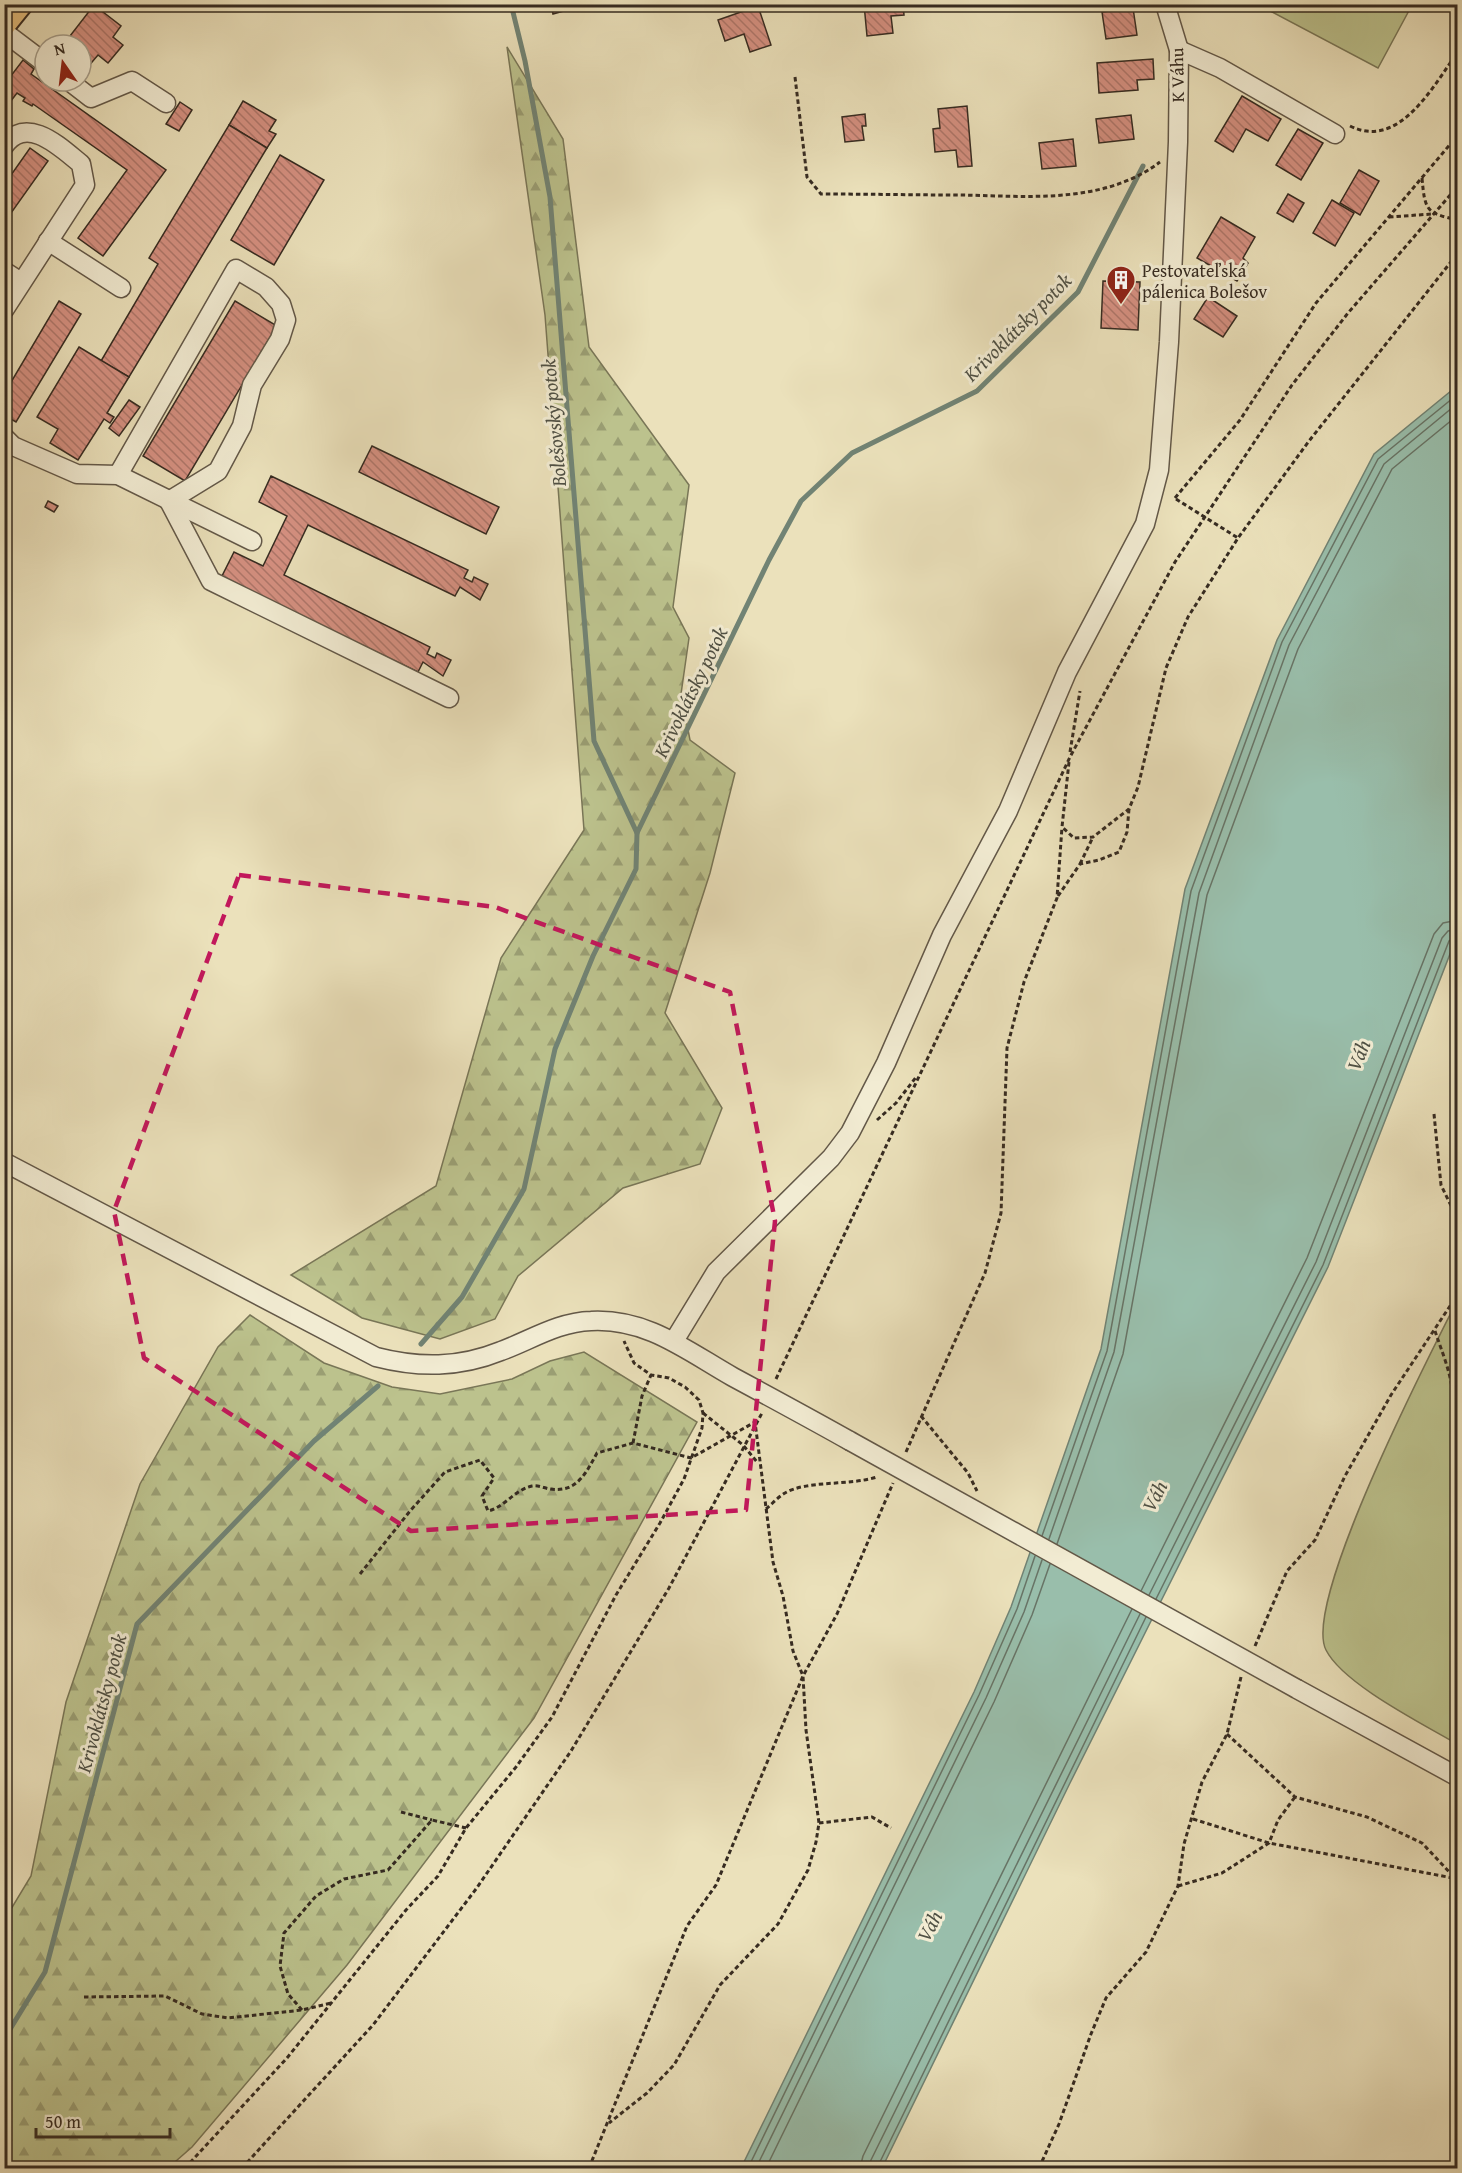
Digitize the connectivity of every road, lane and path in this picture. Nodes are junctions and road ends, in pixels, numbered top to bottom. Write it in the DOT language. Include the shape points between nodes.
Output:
graph roads {
  1 [pos="21,4"];
  2 [pos="1165,4"];
  3 [pos="4,25"];
  4 [pos="4,32"];
  5 [pos="1179,50"];
  6 [pos="1458,52"];
  7 [pos="33,54"];
  8 [pos="795,77"];
  9 [pos="85,93"];
  10 [pos="166,103"];
  11 [pos="1339,128"];
  12 [pos="1458,135"];
  13 [pos="4,146"];
  14 [pos="1178,148"];
  15 [pos="1422,178"];
  16 [pos="1458,186"];
  17 [pos="1432,214"];
  18 [pos="1389,217"];
  19 [pos="1458,220"];
  20 [pos="48,241"];
  21 [pos="1458,253"];
  22 [pos="4,271"];
  23 [pos="21,282"];
  24 [pos="121,288"];
  25 [pos="4,310"];
  26 [pos="4,437"];
  27 [pos="118,475"];
  28 [pos="169,501"];
  29 [pos="1203,517"];
  30 [pos="1238,538"];
  31 [pos="252,541"];
  32 [pos="1067,672"];
  33 [pos="448,698"];
  34 [pos="1070,757"];
  35 [pos="1130,809"];
  36 [pos="1062,827"];
  37 [pos="1093,837"];
  38 [pos="1080,864"];
  39 [pos="1057,898"];
  40 [pos="923,1067"];
  41 [pos="1434,1114"];
  42 [pos="850,1133"];
  43 [pos="4,1162"];
  44 [pos="1458,1197"];
  45 [pos="1452,1209"];
  46 [pos="1458,1220"];
  47 [pos="1458,1294"];
  48 [pos="624,1322"];
  49 [pos="1435,1330"];
  50 [pos="674,1341"];
  51 [pos="651,1375"];
  52 [pos="768,1396"];
  53 [pos="703,1413"];
  54 [pos="921,1416"];
  55 [pos="755,1422"];
  56 [pos="731,1435"];
  57 [pos="633,1443"];
  58 [pos="743,1445"];
  59 [pos="691,1458"];
  60 [pos="903,1459"];
  61 [pos="759,1463"];
  62 [pos="1458,1468"];
  63 [pos="879,1476"];
  64 [pos="894,1480"];
  65 [pos="977,1497"];
  66 [pos="766,1509"];
  67 [pos="360,1574"];
  68 [pos="1254,1647"];
  69 [pos="1245,1668"];
  70 [pos="803,1676"];
  71 [pos="1227,1734"];
  72 [pos="1458,1777"];
  73 [pos="1295,1797"];
  74 [pos="401,1812"];
  75 [pos="1193,1819"];
  76 [pos="432,1820"];
  77 [pos="819,1823"];
  78 [pos="466,1828"];
  79 [pos="891,1828"];
  80 [pos="1269,1843"];
  81 [pos="1456,1879"];
  82 [pos="1178,1886"];
  83 [pos="84,1997"];
  84 [pos="332,2002"];
  85 [pos="302,2010"];
  86 [pos="608,2124"];
  87 [pos="185,2169"];
  88 [pos="242,2169"];
  89 [pos="589,2169"];
  90 [pos="1039,2169"];
  1 -- 3 [label="main road"];
  2 -- 5 [label="street, K Váhu"];
  4 -- 7 [label="street"];
  5 -- 11 [label="street"];
  5 -- 14 [label="street, K Váhu"];
  6 -- 11 [label="path" via="1414,112 1396,124 1366,131"];
  8 -- 14 [label="path" via="807,177 821,194 1055,197 1105,189 1148,170"];
  9 -- 10 [label="street" via="91,98 132,81"];
  12 -- 15 [label="path"];
  13 -- 20 [label="street" via="24,132 47,136 81,164 85,185"];
  14 -- 32 [label="street, K Váhu" via="1159,470 1137,542"];
  15 -- 17 [label="path" via="1424,198"];
  15 -- 18 [label="path"];
  16 -- 17 [label="path"];
  17 -- 18 [label="path"];
  17 -- 19 [label="path"];
  17 -- 29 [label="path" via="1292,385"];
  18 -- 29 [label="path" via="1316,303 1239,420 1175,498"];
  20 -- 23 [label="street"];
  20 -- 24 [label="street"];
  21 -- 30 [label="path" via="1348,389"];
  22 -- 23 [label="street"];
  23 -- 25 [label="street"];
  26 -- 27 [label="street" via="13,446 77,474"];
  27 -- 28 [label="street"];
  27 -- 28 [label="street" via="236,269 266,287 281,304 286,320 280,339 252,385 242,426 218,471"];
  28 -- 31 [label="street"];
  28 -- 33 [label="street" via="211,581"];
  29 -- 30 [label="path"];
  29 -- 34 [label="path"];
  30 -- 35 [label="path" via="1174,645"];
  32 -- 34 [label="path" via="1076,679 1080,692"];
  32 -- 42 [label="street, K Váhu" via="1008,811 942,935 886,1063"];
  34 -- 36 [label="path"];
  34 -- 40 [label="path"];
  35 -- 37 [label="path"];
  35 -- 38 [label="path" via="1119,852"];
  36 -- 37 [label="path" via="1074,838"];
  36 -- 39 [label="path"];
  37 -- 38 [label="path"];
  38 -- 39 [label="path"];
  39 -- 54 [label="path" via="1024,982 1007,1048 1000,1213 985,1273"];
  40 -- 42 [label="path" via="884,1114 861,1132"];
  40 -- 52 [label="path"];
  41 -- 45 [label="path" via="1440,1185"];
  42 -- 50 [label="street, K Váhu" via="831,1158 716,1272"];
  43 -- 48 [label="street" via="376,1357 425,1366 451,1365 501,1352 567,1325"];
  44 -- 45 [label="path"];
  45 -- 46 [label="path"];
  47 -- 49 [label="path"];
  48 -- 50 [label="street"];
  48 -- 51 [label="path" via="623,1336 634,1363"];
  49 -- 62 [label="path" via="1450,1376 1451,1447"];
  49 -- 68 [label="path" via="1374,1425 1315,1540 1287,1571"];
  50 -- 52 [label="street"];
  51 -- 53 [label="path" via="669,1378 685,1387 699,1401"];
  51 -- 57 [label="path" via="642,1396"];
  52 -- 55 [label="path" via="766,1407"];
  52 -- 72 [label="street, bridge"];
  53 -- 56 [label="path"];
  53 -- 59 [label="path"];
  54 -- 60 [label="path"];
  54 -- 65 [label="path" via="968,1473"];
  55 -- 56 [label="path"];
  55 -- 58 [label="path"];
  55 -- 61 [label="path"];
  56 -- 58 [label="path"];
  56 -- 59 [label="path"];
  57 -- 59 [label="path"];
  57 -- 67 [label="path" via="597,1453 584,1477 570,1488 533,1486 488,1511 482,1496 494,1478 480,1460 445,1472"];
  58 -- 61 [label="path"];
  58 -- 88 [label="path" via="669,1588 571,1750 476,1889 373,2025"];
  59 -- 78 [label="path" via="684,1479 616,1595 552,1717"];
  61 -- 66 [label="path"];
  63 -- 66 [label="path" via="848,1484 804,1486 784,1493"];
  64 -- 70 [label="path" via="837,1614"];
  66 -- 70 [label="path" via="773,1562 793,1651"];
  69 -- 71 [label="path"];
  70 -- 77 [label="path"];
  70 -- 86 [label="path" via="716,1885 687,1926"];
  71 -- 73 [label="path"];
  71 -- 75 [label="path" via="1202,1782"];
  73 -- 80 [label="path" via="1278,1820"];
  73 -- 81 [label="path" via="1367,1817 1422,1843"];
  74 -- 76 [label="path"];
  75 -- 80 [label="path"];
  75 -- 82 [label="path" via="1184,1844"];
  76 -- 78 [label="path"];
  76 -- 85 [label="path" via="388,1870 344,1879 316,1896 284,1933 280,1966 288,1994"];
  77 -- 79 [label="path" via="872,1817"];
  77 -- 86 [label="path" via="808,1870 778,1923 720,1986 674,2065"];
  78 -- 84 [label="path" via="438,1876"];
  80 -- 81 [label="path"];
  80 -- 82 [label="path" via="1222,1873"];
  82 -- 90 [label="path" via="1146,1952 1106,1998"];
  83 -- 85 [label="path" via="165,1996 202,2013 228,2018"];
  84 -- 85 [label="path"];
  84 -- 87 [label="path" via="287,2058"];
  86 -- 89 [label="path"];
}
